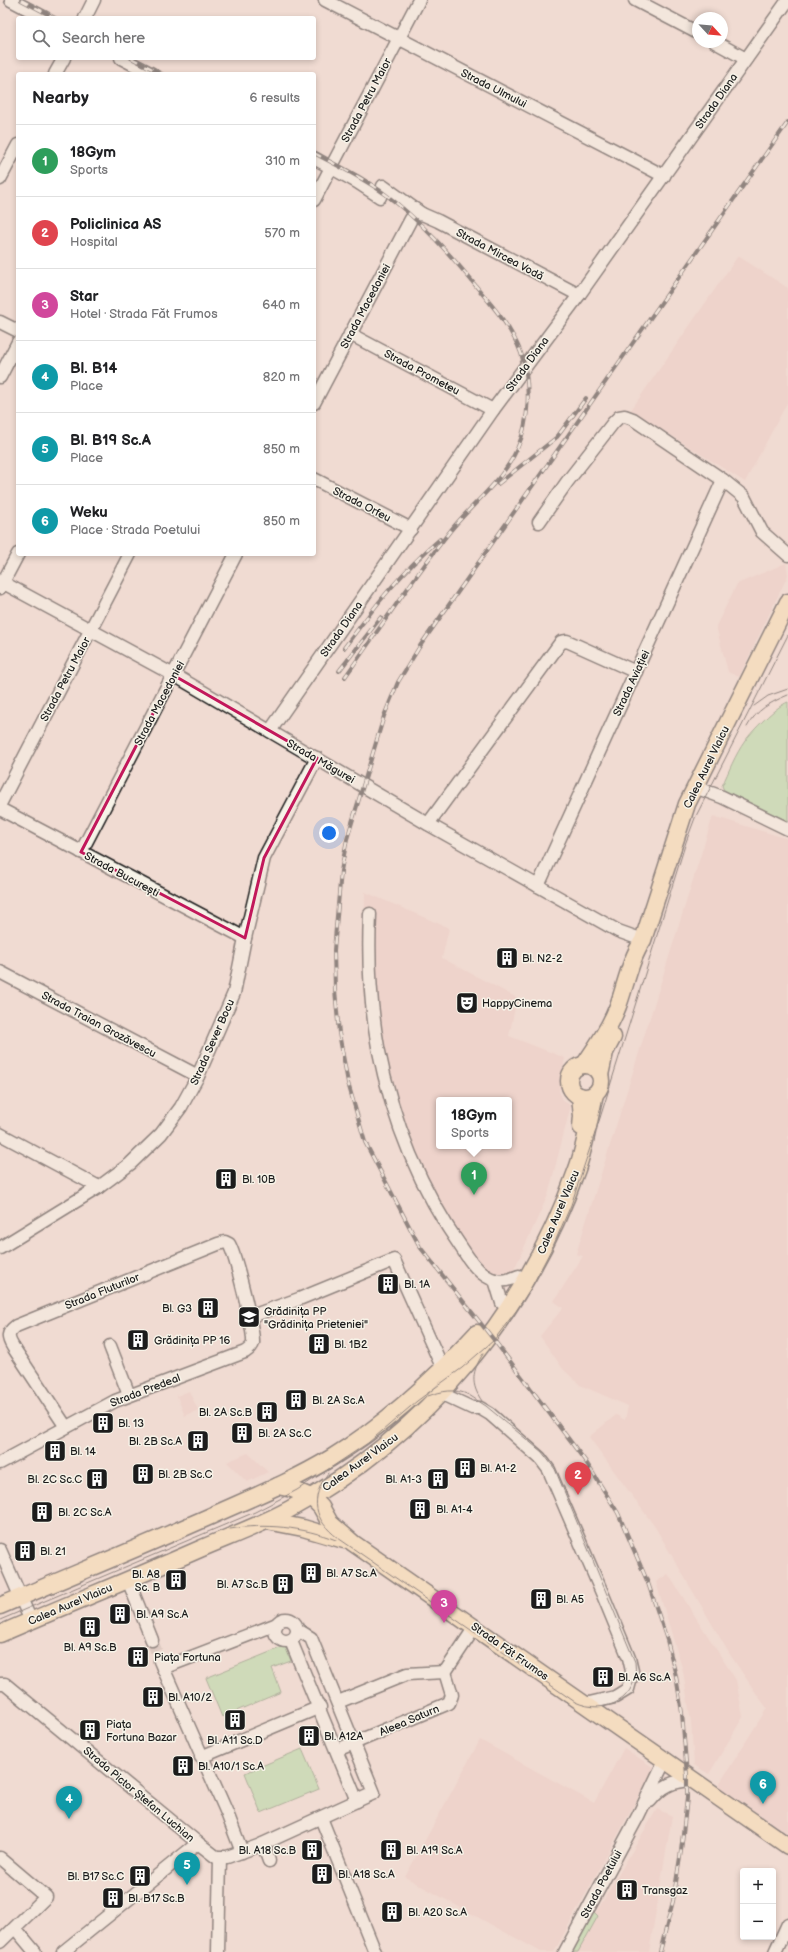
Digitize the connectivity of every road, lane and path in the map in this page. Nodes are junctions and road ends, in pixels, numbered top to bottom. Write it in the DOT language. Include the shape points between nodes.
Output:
graph roads {
  1 [pos="11,0"];
  2 [pos="94,0"];
  3 [pos="325,0"];
  4 [pos="419,0"];
  5 [pos="635,0"];
  6 [pos="788,0"];
  7 [pos="41,16"];
  8 [pos="86,16"];
  9 [pos="692,30"];
  10 [pos="399,38"];
  11 [pos="726,48"];
  12 [pos="746,59"];
  13 [pos="63,60"];
  14 [pos="126,60"];
  15 [pos="56,72"];
  16 [pos="148,72"];
  17 [pos="16,147"];
  18 [pos="316,159"];
  19 [pos="4,160"];
  20 [pos="331,168"];
  21 [pos="664,176"];
  22 [pos="0,179"];
  23 [pos="316,196"];
  24 [pos="422,214"];
  25 [pos="579,295"];
  26 [pos="0,322"];
  27 [pos="16,330"];
  28 [pos="350,334"];
  29 [pos="16,346"];
  30 [pos="0,377"];
  31 [pos="316,399"];
  32 [pos="493,410"];
  33 [pos="316,480"];
  34 [pos="723,480"];
  35 [pos="539,522"];
  36 [pos="411,529"];
  37 [pos="788,555"];
  38 [pos="17,556"];
  39 [pos="129,556"];
  40 [pos="235,556"];
  41 [pos="1,584"];
  42 [pos="788,602"];
  43 [pos="90,630"];
  44 [pos="636,672"];
  45 [pos="173,674"];
  46 [pos="270,731"];
  47 [pos="317,758"];
  48 [pos="695,787"];
  49 [pos="0,804"];
  50 [pos="0,809"];
  51 [pos="428,824"];
  52 [pos="788,829"];
  53 [pos="81,852"];
  54 [pos="538,886"];
  55 [pos="370,914"];
  56 [pos="245,938"];
  57 [pos="642,940"];
  58 [pos="0,972"];
  59 [pos="584,1065"];
  60 [pos="600,1075"];
  61 [pos="198,1076"];
  62 [pos="587,1095"];
  63 [pos="0,1134"];
  64 [pos="99,1187"];
  65 [pos="0,1248"];
  66 [pos="519,1276"];
  67 [pos="495,1280"];
  68 [pos="502,1303"];
  69 [pos="249,1317"];
  70 [pos="110,1346"];
  71 [pos="251,1347"];
  72 [pos="443,1370"];
  73 [pos="440,1393"];
  74 [pos="129,1395"];
  75 [pos="66,1427"];
  76 [pos="0,1463"];
  77 [pos="278,1486"];
  78 [pos="311,1497"];
  79 [pos="267,1521"];
  80 [pos="353,1543"];
  81 [pos="0,1550"];
  82 [pos="128,1580"];
  83 [pos="21,1597"];
  84 [pos="0,1606"];
  85 [pos="31,1621"];
  86 [pos="276,1624"];
  87 [pos="475,1627"];
  88 [pos="0,1634"];
  89 [pos="294,1636"];
  90 [pos="152,1640"];
  91 [pos="445,1672"];
  92 [pos="6,1686"];
  93 [pos="338,1702"];
  94 [pos="586,1704"];
  95 [pos="320,1707"];
  96 [pos="354,1743"];
  97 [pos="337,1750"];
  98 [pos="201,1757"];
  99 [pos="665,1760"];
  100 [pos="693,1780"];
  101 [pos="357,1801"];
  102 [pos="638,1816"];
  103 [pos="321,1818"];
  104 [pos="198,1844"];
  105 [pos="263,1844"];
  106 [pos="788,1846"];
  107 [pos="242,1852"];
  108 [pos="0,1858"];
  109 [pos="220,1858"];
  110 [pos="269,1861"];
  111 [pos="788,1924"];
  112 [pos="14,1928"];
  113 [pos="0,1942"];
  114 [pos="35,1952"];
  115 [pos="63,1952"];
  116 [pos="218,1952"];
  117 [pos="376,1952"];
  118 [pos="564,1952"];
  119 [pos="775,1952"];
  1 -- 7 [label="street"];
  2 -- 8 [label="street"];
  3 -- 10 [label="street, Strada Ulmului"];
  4 -- 10 [label="street, Strada Petru Maior"];
  5 -- 9 [label="street"];
  6 -- 12 [label="street, Strada Diana"];
  10 -- 20 [label="street, Strada Petru Maior"];
  10 -- 21 [label="street, Strada Ulmului"];
  11 -- 12 [label="street"];
  12 -- 21 [label="street, Strada Diana"];
  13 -- 15 [label="street"];
  14 -- 16 [label="street"];
  17 -- 19 [label="street"];
  18 -- 20 [label="street"];
  19 -- 22 [label="street"];
  20 -- 23 [label="street, Strada Petru Maior"];
  20 -- 24 [label="street, Strada Mircea Vodă" via="381,191"];
  21 -- 25 [label="street, Strada Diana"];
  24 -- 25 [label="street, Strada Mircea Vodă"];
  24 -- 28 [label="street, Strada Macedoniei" via="411,219"];
  25 -- 32 [label="street, Strada Diana"];
  26 -- 27 [label="street"];
  28 -- 31 [label="street, Strada Macedoniei"];
  28 -- 32 [label="street, Strada Prometeu"];
  29 -- 30 [label="street"];
  32 -- 36 [label="street, Strada Diana"];
  33 -- 36 [label="street, Strada Orfeu"];
  34 -- 35 [label="street" via="646,427 625,416 619,417"];
  34 -- 37 [label="street" via="744,497 762,532"];
  34 -- 44 [label="street, Strada Aviației"];
  36 -- 46 [label="street, Strada Diana"];
  38 -- 41 [label="street"];
  39 -- 43 [label="street, Strada Petru Maior"];
  40 -- 45 [label="street, Strada Macedoniei"];
  41 -- 43 [label="street, Strada Măgurei"];
  42 -- 48 [label="main road, Calea Aurel Vlaicu"];
  43 -- 45 [label="street, Strada Măgurei"];
  43 -- 49 [label="street, Strada Petru Maior"];
  44 -- 51 [label="street" via="568,642 561,642"];
  44 -- 54 [label="street, Strada Aviației"];
  45 -- 46 [label="street, Strada Măgurei"];
  45 -- 53 [label="street, Strada Macedoniei"];
  46 -- 47 [label="street, Strada Măgurei"];
  47 -- 51 [label="street, Strada Măgurei"];
  47 -- 56 [label="street, Strada Sever Bocu" via="264,858"];
  48 -- 52 [label="street" via="729,800"];
  48 -- 57 [label="main road, Calea Aurel Vlaicu" via="683,814"];
  50 -- 53 [label="street, Strada București"];
  51 -- 54 [label="street, Strada Măgurei"];
  53 -- 56 [label="street, Strada București"];
  54 -- 57 [label="street, Strada Măgurei" via="618,931"];
  55 -- 67 [label="street" via="370,971 374,1023 384,1073 401,1130 414,1165 444,1221 478,1269"];
  56 -- 61 [label="street, Strada Sever Bocu" via="234,993"];
  57 -- 59 [label="main road, Calea Aurel Vlaicu" via="635,951 614,1014"];
  57 -- 60 [label="main road, Calea Aurel Vlaicu" via="645,947 632,995 605,1052"];
  58 -- 61 [label="street, Strada Traian Grozăvescu"];
  59 -- 60 [label="main road" via="594,1067"];
  59 -- 62 [label="main road, Calea Aurel Vlaicu" via="573,1070 569,1078 571,1089"];
  60 -- 62 [label="main road, Calea Aurel Vlaicu" via="601,1083"];
  61 -- 64 [label="street, Strada Sever Bocu" via="180,1108 161,1134 145,1151"];
  62 -- 66 [label="main road, Calea Aurel Vlaicu" via="576,1146 552,1208"];
  62 -- 73 [label="main road, Calea Aurel Vlaicu" via="585,1143 578,1168 538,1259 511,1307"];
  63 -- 64 [label="street"];
  64 -- 65 [label="street, Strada Sever Bocu"];
  66 -- 67 [label="street" via="509,1280"];
  66 -- 68 [label="main road, Calea Aurel Vlaicu"];
  67 -- 68 [label="street"];
  68 -- 72 [label="main road, Calea Aurel Vlaicu"];
  69 -- 71 [label="street, Strada Fluturilor" via="253,1342"];
  69 -- 72 [label="street" via="394,1260"];
  69 -- 75 [label="street, Strada Fluturilor" via="236,1264 227,1242 16,1326 8,1334 8,1339"];
  70 -- 74 [label="street"];
  71 -- 74 [label="street, Strada Predeal" via="245,1352"];
  72 -- 77 [label="main road, Calea Aurel Vlaicu" via="359,1440 307,1472"];
  73 -- 78 [label="main road, Calea Aurel Vlaicu" via="385,1447"];
  73 -- 94 [label="street" via="472,1408 484,1410 540,1458 549,1470 629,1658 631,1678 628,1689 615,1697"];
  74 -- 75 [label="street, Strada Predeal"];
  75 -- 76 [label="street, Strada Predeal"];
  77 -- 78 [label="main road, Strada Făt Frumos" via="292,1488"];
  77 -- 83 [label="main road, Calea Aurel Vlaicu"];
  78 -- 79 [label="main road, Calea Aurel Vlaicu"];
  78 -- 80 [label="main road, Strada Făt Frumos" via="321,1507 330,1523"];
  79 -- 80 [label="main road, Strada Făt Frumos" via="303,1528"];
  79 -- 82 [label="main road, Calea Aurel Vlaicu"];
  80 -- 87 [label="main road, Strada Făt Frumos"];
  81 -- 83 [label="street"];
  82 -- 85 [label="main road, Calea Aurel Vlaicu"];
  82 -- 90 [label="street"];
  83 -- 84 [label="main road, Calea Aurel Vlaicu"];
  83 -- 85 [label="street"];
  85 -- 88 [label="main road, Calea Aurel Vlaicu"];
  86 -- 89 [label="street" via="275,1632 278,1638 284,1642"];
  86 -- 89 [label="street" via="288,1619 294,1622"];
  86 -- 98 [label="street" via="162,1664"];
  87 -- 91 [label="street"];
  87 -- 94 [label="main road, Strada Făt Frumos"];
  89 -- 93 [label="street" via="311,1638"];
  89 -- 95 [label="street"];
  91 -- 93 [label="street" via="408,1674"];
  91 -- 96 [label="street, Aleea Saturn" via="452,1695 449,1703"];
  92 -- 104 [label="street, Strada Pictor Ștefan Luchian"];
  93 -- 96 [label="street"];
  94 -- 99 [label="main road, Strada Făt Frumos"];
  95 -- 97 [label="street"];
  95 -- 98 [label="street"];
  96 -- 97 [label="street, Aleea Saturn"];
  96 -- 101 [label="street" via="374,1793"];
  97 -- 101 [label="street"];
  98 -- 107 [label="street"];
  99 -- 100 [label="main road"];
  99 -- 102 [label="street, Strada Poetului"];
  100 -- 102 [label="street, Strada Poetului" via="675,1782 663,1787"];
  100 -- 106 [label="main road"];
  101 -- 103 [label="street"];
  102 -- 118 [label="street, Strada Poetului"];
  103 -- 105 [label="street"];
  103 -- 117 [label="street"];
  104 -- 109 [label="street"];
  104 -- 115 [label="street, Strada Pictor Ștefan Luchian"];
  105 -- 107 [label="street"];
  105 -- 110 [label="street"];
  107 -- 109 [label="street"];
  108 -- 112 [label="street" via="46,1897"];
  109 -- 116 [label="street"];
  111 -- 119 [label="street"];
  112 -- 113 [label="street"];
  112 -- 114 [label="street"];
}
